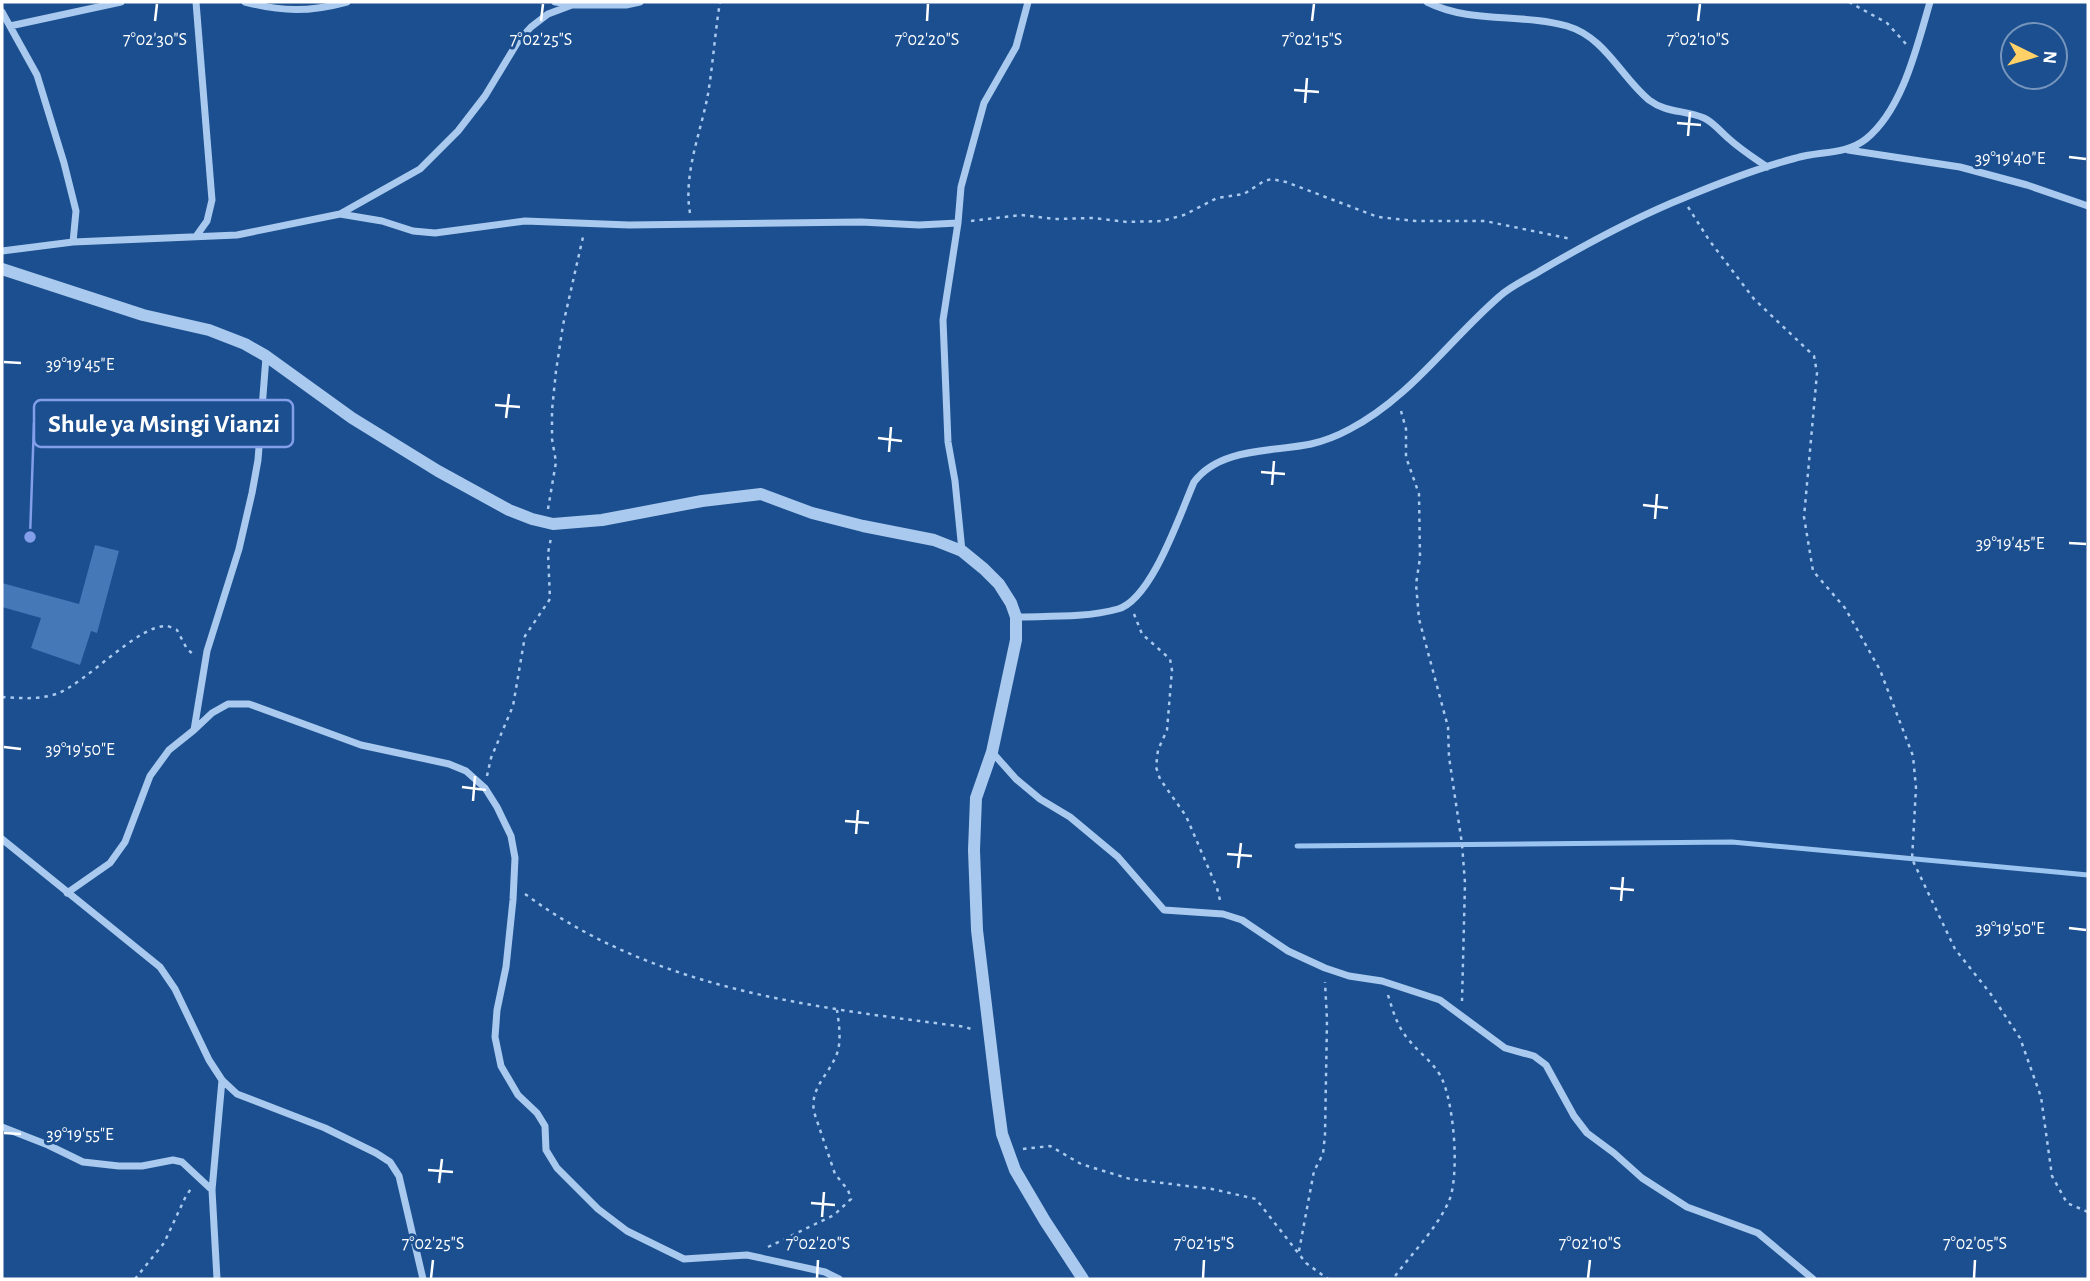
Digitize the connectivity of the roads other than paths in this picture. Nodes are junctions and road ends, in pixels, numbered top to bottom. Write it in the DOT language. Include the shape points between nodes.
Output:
graph roads {
  1 [pos="121,2"];
  2 [pos="195,2"];
  3 [pos="245,2"];
  4 [pos="347,2"];
  5 [pos="555,2"];
  6 [pos="640,2"];
  7 [pos="1028,2"];
  8 [pos="1427,2"];
  9 [pos="1930,2"];
  10 [pos="572,5"];
  11 [pos="2,12"];
  12 [pos="10,26"];
  13 [pos="1846,150"];
  14 [pos="1767,167"];
  15 [pos="2088,206"];
  16 [pos="340,214"];
  17 [pos="958,223"];
  18 [pos="197,235"];
  19 [pos="73,243"];
  20 [pos="2,251"];
  21 [pos="2,270"];
  22 [pos="266,356"];
  23 [pos="962,551"];
  24 [pos="1016,617"];
  25 [pos="194,730"];
  26 [pos="992,752"];
  27 [pos="2,839"];
  28 [pos="67,893"];
  29 [pos="222,1080"];
  30 [pos="2,1128"];
  31 [pos="212,1190"];
  32 [pos="217,1279"];
  33 [pos="424,1279"];
  34 [pos="839,1279"];
  35 [pos="1083,1279"];
  36 [pos="1813,1279"];
  1 -- 12 [label="street"];
  2 -- 18 [label="street" via="212,200 207,221"];
  3 -- 4 [label="street" via="284,10"];
  5 -- 10 [label="street"];
  6 -- 10 [label="street"];
  7 -- 17 [label="street" via="1016,47 984,103 961,187"];
  8 -- 14 [label="street" via="1451,13 1569,26 1604,48 1648,99 1664,110 1706,119"];
  9 -- 13 [label="street" via="1903,88 1867,138"];
  10 -- 16 [label="street" via="531,27 458,131 420,169"];
  11 -- 12 [label="street"];
  12 -- 19 [label="street" via="37,75 64,163 76,211"];
  13 -- 14 [label="street"];
  13 -- 15 [label="street" via="1960,167"];
  14 -- 24 [label="street" via="1682,198 1502,294 1397,397 1343,433 1211,465 1194,482 1164,551 1141,593 1130,603 1080,615"];
  16 -- 17 [label="street" via="435,233 525,221 629,225"];
  16 -- 18 [label="street" via="237,235"];
  17 -- 23 [label="street" via="943,331 948,442"];
  18 -- 19 [label="street"];
  19 -- 20 [label="street"];
  21 -- 22 [label="street" via="143,315 209,330"];
  22 -- 23 [label="street" via="352,418 438,471 509,510 549,523 602,520 761,494 811,513 934,540"];
  22 -- 25 [label="street" via="252,493 204,665"];
  23 -- 24 [label="street" via="999,584"];
  24 -- 26 [label="street" via="1016,640"];
  25 -- 28 [label="street" via="169,750 150,776 125,842 110,863"];
  25 -- 34 [label="street" via="228,704 249,704 361,745 466,771 485,788 511,836 514,858 506,967 495,1037 501,1066 545,1126 546,1150 557,1168 627,1231 684,1259 747,1255"];
  26 -- 35 [label="street" via="976,798 977,930 1002,1133 1015,1170"];
  26 -- 36 [label="street" via="1024,786 1118,857 1164,910 1223,914 1242,920 1288,951 1325,968 1440,1000 1505,1048 1534,1056 1546,1065 1587,1133 1643,1178 1687,1207 1758,1233"];
  27 -- 28 [label="street"];
  28 -- 29 [label="street" via="160,967"];
  29 -- 31 [label="street"];
  29 -- 33 [label="street" via="237,1094 324,1128 390,1162 400,1176"];
  30 -- 31 [label="street" via="83,1162 119,1166 182,1162"];
  31 -- 32 [label="street"];
}
